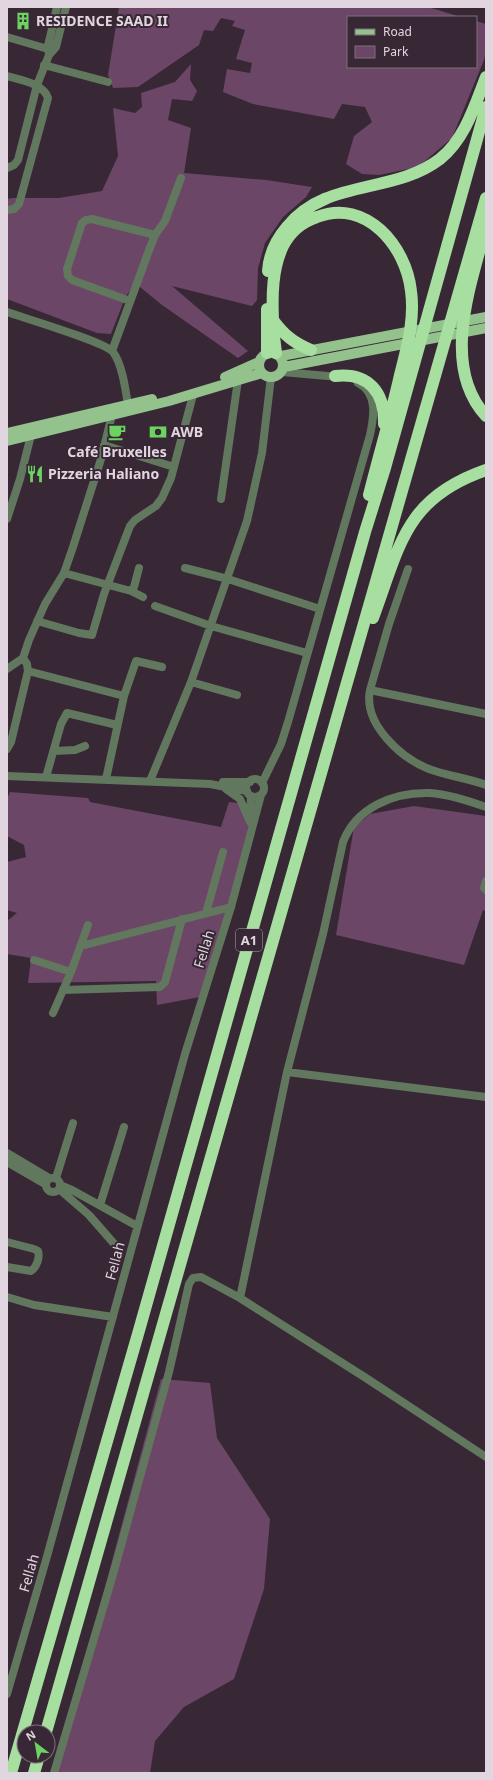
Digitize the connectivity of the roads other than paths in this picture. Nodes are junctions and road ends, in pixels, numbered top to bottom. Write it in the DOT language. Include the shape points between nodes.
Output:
graph roads {
  1 [pos="57,7"];
  2 [pos="66,7"];
  3 [pos="7,37"];
  4 [pos="48,52"];
  5 [pos="44,65"];
  6 [pos="7,76"];
  7 [pos="486,77"];
  8 [pos="108,82"];
  9 [pos="37,85"];
  10 [pos="486,107"];
  11 [pos="7,168"];
  12 [pos="181,178"];
  13 [pos="486,198"];
  14 [pos="7,210"];
  15 [pos="486,227"];
  16 [pos="155,235"];
  17 [pos="130,301"];
  18 [pos="7,312"];
  19 [pos="483,317"];
  20 [pos="273,320"];
  21 [pos="486,328"];
  22 [pos="311,350"];
  23 [pos="112,351"];
  24 [pos="271,356"];
  25 [pos="283,369"];
  26 [pos="266,375"];
  27 [pos="335,376"];
  28 [pos="238,380"];
  29 [pos="192,394"];
  30 [pos="128,408"];
  31 [pos="112,412"];
  32 [pos="486,416"];
  33 [pos="7,433"];
  34 [pos="31,435"];
  35 [pos="7,441"];
  36 [pos="383,443"];
  37 [pos="104,446"];
  38 [pos="174,467"];
  39 [pos="486,470"];
  40 [pos="221,500"];
  41 [pos="7,519"];
  42 [pos="366,532"];
  43 [pos="139,568"];
  44 [pos="185,568"];
  45 [pos="408,569"];
  46 [pos="64,572"];
  47 [pos="228,579"];
  48 [pos="108,585"];
  49 [pos="131,591"];
  50 [pos="143,597"];
  51 [pos="155,606"];
  52 [pos="320,609"];
  53 [pos="37,621"];
  54 [pos="211,626"];
  55 [pos="307,653"];
  56 [pos="23,658"];
  57 [pos="162,667"];
  58 [pos="8,668"];
  59 [pos="28,671"];
  60 [pos="191,682"];
  61 [pos="370,690"];
  62 [pos="237,695"];
  63 [pos="124,696"];
  64 [pos="486,714"];
  65 [pos="338,715"];
  66 [pos="117,725"];
  67 [pos="85,746"];
  68 [pos="7,748"];
  69 [pos="54,751"];
  70 [pos="7,776"];
  71 [pos="46,777"];
  72 [pos="106,779"];
  73 [pos="150,781"];
  74 [pos="250,782"];
  75 [pos="262,783"];
  76 [pos="214,784"];
  77 [pos="486,784"];
  78 [pos="249,793"];
  79 [pos="261,795"];
  80 [pos="486,807"];
  81 [pos="250,822"];
  82 [pos="250,835"];
  83 [pos="223,852"];
  84 [pos="486,881"];
  85 [pos="486,890"];
  86 [pos="231,907"];
  87 [pos="206,913"];
  88 [pos="182,919"];
  89 [pos="88,925"];
  90 [pos="81,946"];
  91 [pos="34,960"];
  92 [pos="71,972"];
  93 [pos="63,990"];
  94 [pos="53,1013"];
  95 [pos="287,1072"];
  96 [pos="486,1097"];
  97 [pos="73,1123"];
  98 [pos="124,1126"];
  99 [pos="7,1153"];
  100 [pos="7,1162"];
  101 [pos="54,1183"];
  102 [pos="100,1205"];
  103 [pos="137,1226"];
  104 [pos="7,1242"];
  105 [pos="117,1247"];
  106 [pos="7,1267"];
  107 [pos="7,1297"];
  108 [pos="240,1298"];
  109 [pos="113,1317"];
  110 [pos="486,1457"];
  111 [pos="7,1694"];
  112 [pos="48,1724"];
  113 [pos="10,1773"];
  114 [pos="54,1773"];
  1 -- 4 [label="street"];
  2 -- 4 [label="street" via="56,47"];
  3 -- 4 [label="street"];
  4 -- 5 [label="street"];
  5 -- 8 [label="street"];
  5 -- 9 [label="street"];
  6 -- 9 [label="street"];
  7 -- 24 [label="highway" via="464,128 442,158 406,177 323,199 306,208 281,233 268,266"];
  9 -- 11 [label="street" via="18,160"];
  9 -- 14 [label="street" via="45,91 48,98 19,204 14,209"];
  10 -- 42 [label="highway, A1"];
  12 -- 16 [label="street" via="165,221"];
  13 -- 65 [label="highway, A1"];
  15 -- 32 [label="highway" via="466,310 462,352 470,392"];
  16 -- 17 [label="street"];
  16 -- 17 [label="street" via="92,219 82,223 67,269 68,276 72,280"];
  17 -- 23 [label="street"];
  18 -- 23 [label="street"];
  19 -- 22 [label="main road"];
  20 -- 22 [label="highway" via="286,336"];
  20 -- 24 [label="highway"];
  20 -- 36 [label="highway" via="274,278 283,246 295,229 309,220 341,212 367,220 380,230 392,244 406,269 412,302 412,324"];
  21 -- 25 [label="main road"];
  22 -- 24 [label="main road"];
  23 -- 30 [label="street" via="120,366"];
  24 -- 25 [label="main road" via="284,361"];
  24 -- 26 [label="main road" via="260,370"];
  24 -- 30 [label="main road" via="209,383"];
  25 -- 26 [label="main road" via="279,375"];
  25 -- 27 [label="street"];
  26 -- 28 [label="main road"];
  26 -- 47 [label="street" via="262,453 247,521"];
  27 -- 36 [label="highway" via="357,377 368,382 377,392 384,412"];
  27 -- 52 [label="street" via="363,385 370,395 374,417"];
  28 -- 29 [label="main road"];
  28 -- 40 [label="street"];
  29 -- 30 [label="main road"];
  29 -- 38 [label="street"];
  30 -- 31 [label="main road"];
  31 -- 33 [label="main road"];
  31 -- 34 [label="main road"];
  31 -- 37 [label="street"];
  34 -- 35 [label="main road"];
  34 -- 41 [label="street"];
  36 -- 42 [label="highway" via="367,503"];
  37 -- 38 [label="street"];
  37 -- 46 [label="street"];
  38 -- 48 [label="street" via="162,498 152,509 132,522"];
  39 -- 65 [label="highway" via="459,481 436,495 408,527"];
  42 -- 113 [label="highway, A1"];
  43 -- 49 [label="street"];
  44 -- 47 [label="street"];
  45 -- 61 [label="street"];
  46 -- 48 [label="street"];
  46 -- 53 [label="street"];
  47 -- 52 [label="street"];
  47 -- 54 [label="street"];
  48 -- 49 [label="street"];
  48 -- 53 [label="street" via="92,635"];
  49 -- 50 [label="street"];
  51 -- 54 [label="street"];
  52 -- 55 [label="street"];
  53 -- 56 [label="street"];
  54 -- 55 [label="street"];
  54 -- 60 [label="street"];
  55 -- 75 [label="street" via="281,744"];
  56 -- 58 [label="street"];
  56 -- 59 [label="street"];
  57 -- 63 [label="street" via="136,661"];
  59 -- 63 [label="street"];
  59 -- 68 [label="street" via="11,742"];
  60 -- 62 [label="street"];
  60 -- 73 [label="street"];
  61 -- 64 [label="street"];
  61 -- 77 [label="street" via="369,703 375,720 384,737 396,748 414,762 429,769"];
  63 -- 66 [label="street"];
  65 -- 112 [label="highway, A1"];
  66 -- 69 [label="street" via="67,713 61,724"];
  66 -- 72 [label="street"];
  67 -- 69 [label="street" via="71,751"];
  69 -- 71 [label="street"];
  70 -- 71 [label="street"];
  71 -- 72 [label="street"];
  72 -- 73 [label="street"];
  73 -- 76 [label="street"];
  74 -- 75 [label="street" via="256,780"];
  74 -- 76 [label="street"];
  74 -- 78 [label="street, Fellah"];
  75 -- 79 [label="street, Fellah" via="264,789"];
  76 -- 78 [label="street"];
  76 -- 81 [label="street" via="240,798"];
  78 -- 79 [label="street" via="258,797"];
  78 -- 81 [label="street, Fellah"];
  79 -- 82 [label="street, Fellah"];
  80 -- 95 [label="street" via="429,793 410,794 371,807 351,826 343,842 323,934"];
  81 -- 82 [label="street, Fellah"];
  82 -- 86 [label="street, Fellah"];
  83 -- 87 [label="street"];
  84 -- 85 [label="street"];
  86 -- 87 [label="street"];
  86 -- 103 [label="street, Fellah" via="185,1054"];
  87 -- 88 [label="street"];
  88 -- 90 [label="street"];
  88 -- 93 [label="street" via="165,982 160,987"];
  89 -- 90 [label="street"];
  90 -- 92 [label="street"];
  91 -- 92 [label="street"];
  92 -- 93 [label="street"];
  93 -- 94 [label="street"];
  95 -- 96 [label="street"];
  95 -- 108 [label="street"];
  97 -- 101 [label="street"];
  98 -- 102 [label="street"];
  99 -- 101 [label="street"];
  100 -- 101 [label="street"];
  101 -- 102 [label="street"];
  101 -- 105 [label="street" via="89,1215"];
  102 -- 103 [label="street"];
  103 -- 109 [label="street, Fellah"];
  104 -- 106 [label="street" via="34,1249 39,1255 32,1272"];
  107 -- 109 [label="street" via="34,1305"];
  108 -- 110 [label="street"];
  108 -- 114 [label="street" via="198,1276 188,1284 164,1387 112,1578"];
  109 -- 111 [label="street, Fellah"];
}
